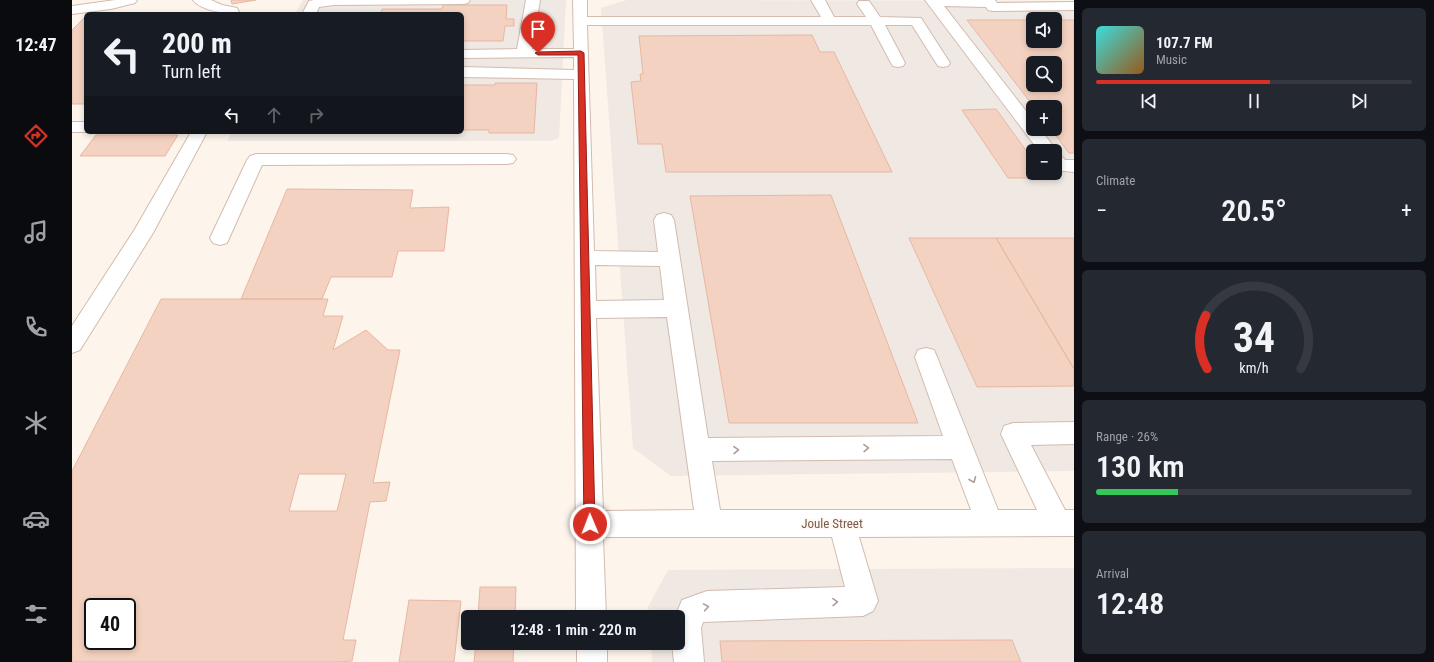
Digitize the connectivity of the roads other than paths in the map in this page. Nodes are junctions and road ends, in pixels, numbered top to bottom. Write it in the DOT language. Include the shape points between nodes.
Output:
graph roads {
  1 [pos="110,0"];
  2 [pos="130,0"];
  3 [pos="200,0"];
  4 [pos="463,0"];
  5 [pos="533,0"];
  6 [pos="580,0"];
  7 [pos="818,0"];
  8 [pos="933,1"];
  9 [pos="989,1"];
  10 [pos="864,4"];
  11 [pos="90,6"];
  12 [pos="1074,6"];
  13 [pos="72,10"];
  14 [pos="232,12"];
  15 [pos="310,12"];
  16 [pos="581,21"];
  17 [pos="830,21"];
  18 [pos="876,21"];
  19 [pos="581,53"];
  20 [pos="464,54"];
  21 [pos="524,54"];
  22 [pos="943,62"];
  23 [pos="898,63"];
  24 [pos="464,72"];
  25 [pos="582,75"];
  26 [pos="72,127"];
  27 [pos="84,127"];
  28 [pos="199,134"];
  29 [pos="1043,144"];
  30 [pos="507,159"];
  31 [pos="1062,166"];
  32 [pos="1074,166"];
  33 [pos="664,220"];
  34 [pos="220,238"];
  35 [pos="584,258"];
  36 [pos="669,259"];
  37 [pos="676,308"];
  38 [pos="585,310"];
  39 [pos="72,344"];
  40 [pos="926,357"];
  41 [pos="1074,433"];
  42 [pos="960,447"];
  43 [pos="697,450"];
  44 [pos="842,523"];
  45 [pos="990,523"];
  46 [pos="1066,523"];
  47 [pos="590,524"];
  48 [pos="709,524"];
  49 [pos="591,610"];
  50 [pos="592,650"];
  51 [pos="592,662"];
  52 [pos="689,662"];
  1 -- 11 [label="street"];
  2 -- 11 [label="street" via="111,5"];
  3 -- 14 [label="street"];
  4 -- 15 [label="street" via="334,1 314,4"];
  5 -- 21 [label="street"];
  6 -- 16 [label="street"];
  7 -- 17 [label="street"];
  8 -- 9 [label="street"];
  8 -- 29 [label="street"];
  9 -- 12 [label="street" via="994,7"];
  10 -- 18 [label="street"];
  11 -- 13 [label="street"];
  16 -- 17 [label="street"];
  16 -- 19 [label="street"];
  17 -- 18 [label="street"];
  18 -- 22 [label="street" via="912,16"];
  18 -- 23 [label="street"];
  19 -- 21 [label="street"];
  19 -- 25 [label="street"];
  20 -- 21 [label="street"];
  24 -- 25 [label="street"];
  25 -- 35 [label="street"];
  26 -- 27 [label="street"];
  28 -- 39 [label="street" via="143,233"];
  30 -- 34 [label="street" via="256,160"];
  31 -- 32 [label="street"];
  33 -- 36 [label="street"];
  35 -- 36 [label="street"];
  35 -- 38 [label="street"];
  36 -- 37 [label="street"];
  37 -- 38 [label="street"];
  37 -- 43 [label="street"];
  38 -- 47 [label="street"];
  40 -- 42 [label="street"];
  41 -- 46 [label="street" via="1013,434"];
  43 -- 42 [label="street, one-way"];
  42 -- 45 [label="street, one-way"];
  43 -- 48 [label="street"];
  44 -- 45 [label="street, Joule Street"];
  44 -- 48 [label="street, Joule Street"];
  52 -- 44 [label="street, one-way" via="686,628 692,610 707,606 863,601"];
  45 -- 46 [label="street, Joule Street"];
  47 -- 48 [label="street, Joule Street"];
  47 -- 49 [label="street"];
  50 -- 51 [label="street"];
}
